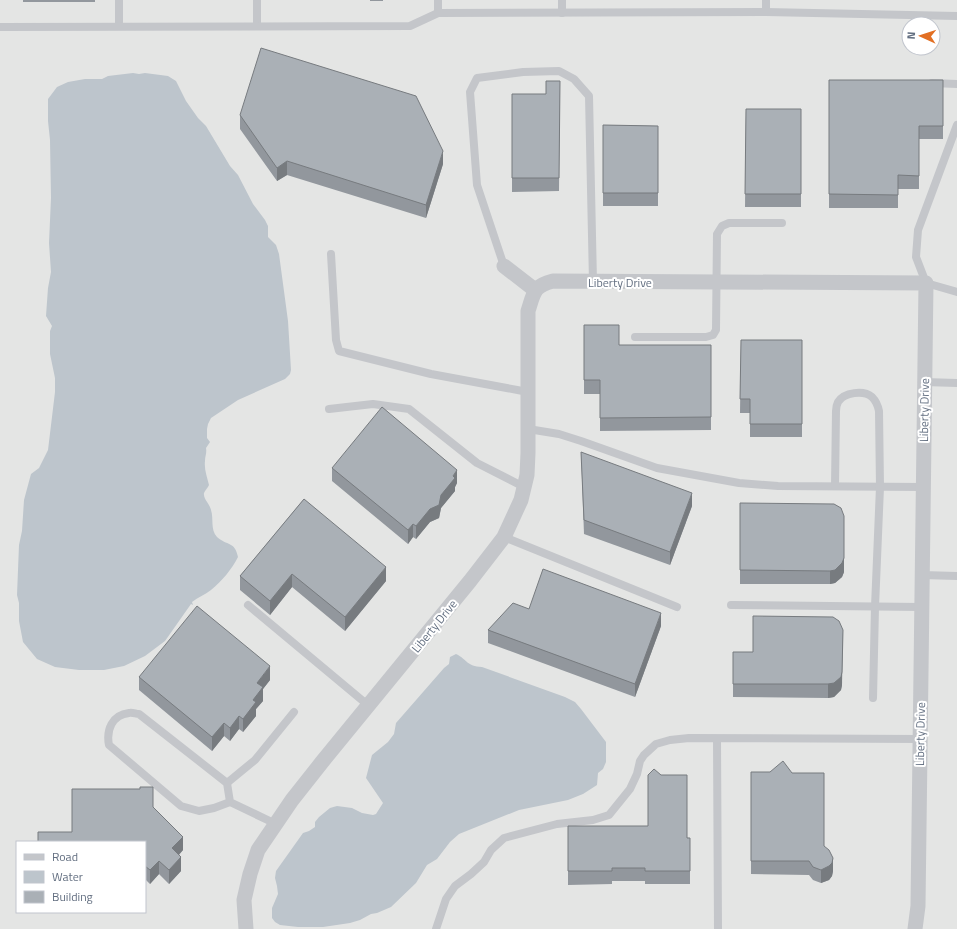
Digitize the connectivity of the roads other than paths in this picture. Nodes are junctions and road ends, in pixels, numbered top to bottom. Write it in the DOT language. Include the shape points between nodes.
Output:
graph roads {
  1 [pos="119,0"];
  2 [pos="258,0"];
  3 [pos="438,0"];
  4 [pos="562,0"];
  5 [pos="766,0"];
  6 [pos="766,12"];
  7 [pos="438,13"];
  8 [pos="562,13"];
  9 [pos="957,16"];
  10 [pos="119,26"];
  11 [pos="257,26"];
  12 [pos="0,27"];
  13 [pos="926,83"];
  14 [pos="957,84"];
  15 [pos="957,125"];
  16 [pos="782,223"];
  17 [pos="331,254"];
  18 [pos="504,266"];
  19 [pos="593,282"];
  20 [pos="717,283"];
  21 [pos="926,283"];
  22 [pos="535,290"];
  23 [pos="957,292"];
  24 [pos="635,337"];
  25 [pos="924,382"];
  26 [pos="957,383"];
  27 [pos="528,392"];
  28 [pos="329,409"];
  29 [pos="528,429"];
  30 [pos="835,486"];
  31 [pos="524,487"];
  32 [pos="880,487"];
  33 [pos="923,487"];
  34 [pos="504,537"];
  35 [pos="922,575"];
  36 [pos="957,576"];
  37 [pos="248,605"];
  38 [pos="730,606"];
  39 [pos="678,607"];
  40 [pos="874,607"];
  41 [pos="922,608"];
  42 [pos="873,698"];
  43 [pos="369,706"];
  44 [pos="294,712"];
  45 [pos="717,738"];
  46 [pos="920,739"];
  47 [pos="227,783"];
  48 [pos="230,802"];
  49 [pos="276,824"];
  50 [pos="246,929"];
  51 [pos="436,929"];
  52 [pos="718,929"];
  53 [pos="915,929"];
  1 -- 10 [label="lane"];
  2 -- 11 [label="lane"];
  3 -- 7 [label="lane"];
  4 -- 8 [label="lane"];
  5 -- 6 [label="lane"];
  6 -- 8 [label="lane"];
  6 -- 9 [label="lane"];
  7 -- 8 [label="lane"];
  7 -- 11 [label="lane" via="410,26"];
  10 -- 11 [label="lane"];
  10 -- 12 [label="lane"];
  13 -- 14 [label="lane"];
  15 -- 21 [label="lane" via="918,230 916,257"];
  16 -- 20 [label="lane" via="729,222 722,226 717,234"];
  17 -- 27 [label="lane" via="336,340 339,351 430,374"];
  18 -- 19 [label="lane" via="477,185 470,92 477,78 523,72 559,71 574,79 589,96"];
  18 -- 22 [label="street"];
  19 -- 20 [label="street, Liberty Drive"];
  19 -- 22 [label="street, Liberty Drive" via="553,282 543,284"];
  20 -- 21 [label="street, Liberty Drive"];
  20 -- 24 [label="lane" via="716,330 713,335"];
  21 -- 23 [label="lane"];
  21 -- 25 [label="street, Liberty Drive"];
  22 -- 27 [label="street, Liberty Drive" via="528,311"];
  25 -- 26 [label="lane"];
  25 -- 33 [label="street, Liberty Drive"];
  27 -- 29 [label="street, Liberty Drive"];
  28 -- 31 [label="lane" via="373,404 409,409 477,463"];
  29 -- 30 [label="lane" via="559,434 657,468 739,483"];
  29 -- 31 [label="street, Liberty Drive"];
  30 -- 32 [label="lane"];
  30 -- 32 [label="lane" via="838,402 856,392 871,396 879,411"];
  31 -- 34 [label="street, Liberty Drive" via="521,500"];
  32 -- 33 [label="lane"];
  32 -- 40 [label="lane"];
  33 -- 35 [label="street, Liberty Drive"];
  34 -- 39 [label="lane"];
  34 -- 43 [label="street, Liberty Drive"];
  35 -- 36 [label="lane"];
  35 -- 41 [label="street, Liberty Drive"];
  37 -- 43 [label="lane"];
  38 -- 40 [label="lane"];
  40 -- 41 [label="lane"];
  40 -- 42 [label="lane"];
  41 -- 46 [label="street, Liberty Drive"];
  43 -- 49 [label="street, Liberty Drive" via="292,800"];
  44 -- 47 [label="lane" via="255,760"];
  45 -- 46 [label="lane"];
  45 -- 51 [label="lane" via="670,740 656,744 640,761 630,790 609,815 587,821 557,824 504,838 491,850 484,862 456,886 446,900"];
  45 -- 52 [label="lane"];
  46 -- 53 [label="street, Liberty Drive" via="918,906"];
  47 -- 48 [label="lane"];
  47 -- 48 [label="lane" via="139,714 130,713 119,717 109,726 109,745 182,806 199,811"];
  48 -- 49 [label="lane"];
  49 -- 50 [label="street, Liberty Drive" via="258,850 250,874 244,900"];
}
